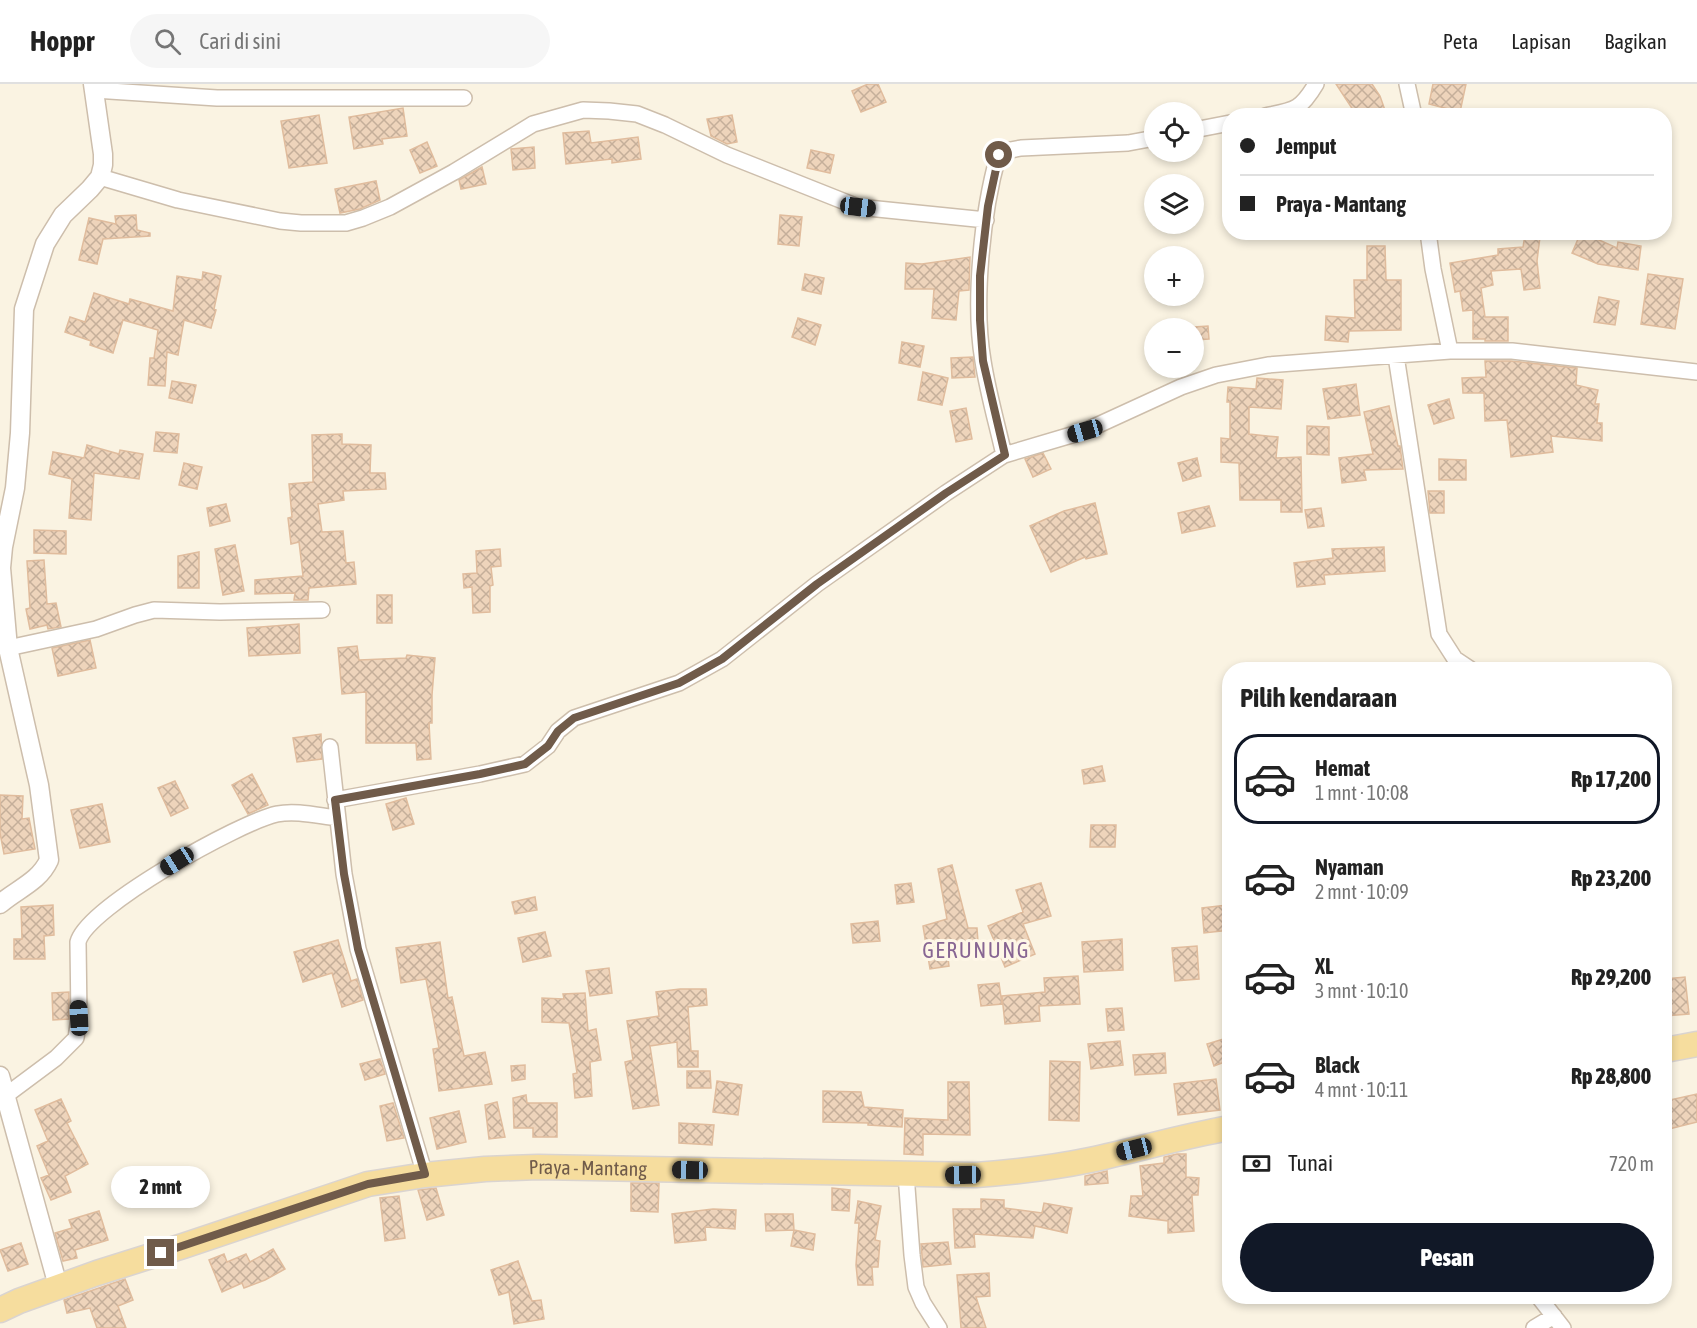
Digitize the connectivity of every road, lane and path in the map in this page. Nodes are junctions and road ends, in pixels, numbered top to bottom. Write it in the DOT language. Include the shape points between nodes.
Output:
graph roads {
  1 [pos="1316,84"];
  2 [pos="1407,84"];
  3 [pos="93,87"];
  4 [pos="270,91"];
  5 [pos="464,98"];
  6 [pos="1292,108"];
  7 [pos="1412,108"];
  8 [pos="1222,125"];
  9 [pos="1204,128"];
  10 [pos="1144,140"];
  11 [pos="100,177"];
  12 [pos="986,220"];
  13 [pos="1429,240"];
  14 [pos="1449,351"];
  15 [pos="1396,356"];
  16 [pos="1697,372"];
  17 [pos="1005,455"];
  18 [pos="322,610"];
  19 [pos="8,648"];
  20 [pos="1460,662"];
  21 [pos="330,747"];
  22 [pos="335,800"];
  23 [pos="337,818"];
  24 [pos="0,904"];
  25 [pos="1697,1044"];
  26 [pos="1672,1049"];
  27 [pos="0,1076"];
  28 [pos="5,1096"];
  29 [pos="1222,1129"];
  30 [pos="425,1174"];
  31 [pos="906,1174"];
  32 [pos="58,1286"];
  33 [pos="1544,1304"];
  34 [pos="0,1310"];
  35 [pos="1558,1322"];
  36 [pos="939,1328"];
  37 [pos="1534,1328"];
  1 -- 6 [label="street" via="1306,100"];
  2 -- 7 [label="street"];
  3 -- 4 [label="street" via="217,98"];
  3 -- 11 [label="street" via="103,154"];
  4 -- 5 [label="street"];
  8 -- 9 [label="street"];
  10 -- 12 [label="street" via="1003,152 998,159"];
  11 -- 12 [label="street" via="178,200 280,221 346,223 390,207 533,124 584,110 609,111 637,114 858,207"];
  11 -- 19 [label="street" via="63,215 45,244 24,309 20,433 1,568"];
  12 -- 17 [label="street" via="980,276 981,342"];
  13 -- 14 [label="street"];
  14 -- 15 [label="street"];
  14 -- 16 [label="street" via="1512,351"];
  15 -- 17 [label="street" via="1268,365 1216,375 1085,431"];
  15 -- 20 [label="street" via="1438,634"];
  17 -- 22 [label="street" via="817,584 722,659 679,683 574,718 525,764"];
  18 -- 19 [label="street" via="154,610 96,629"];
  19 -- 24 [label="street" via="39,786 49,860 39,876"];
  21 -- 22 [label="street"];
  22 -- 23 [label="street"];
  23 -- 28 [label="street" via="284,812 245,827 177,861 92,923 78,942 76,1038"];
  23 -- 30 [label="street" via="358,949"];
  25 -- 26 [label="main road"];
  27 -- 28 [label="street"];
  28 -- 32 [label="street"];
  29 -- 31 [label="main road, Praya - Mantang" via="1028,1172"];
  30 -- 31 [label="main road, Praya - Mantang" via="537,1167"];
  30 -- 32 [label="main road, Praya - Mantang" via="368,1184"];
  31 -- 36 [label="street" via="916,1287"];
  32 -- 34 [label="main road, Praya - Mantang"];
  33 -- 35 [label="street"];
  35 -- 37 [label="street"];
}
